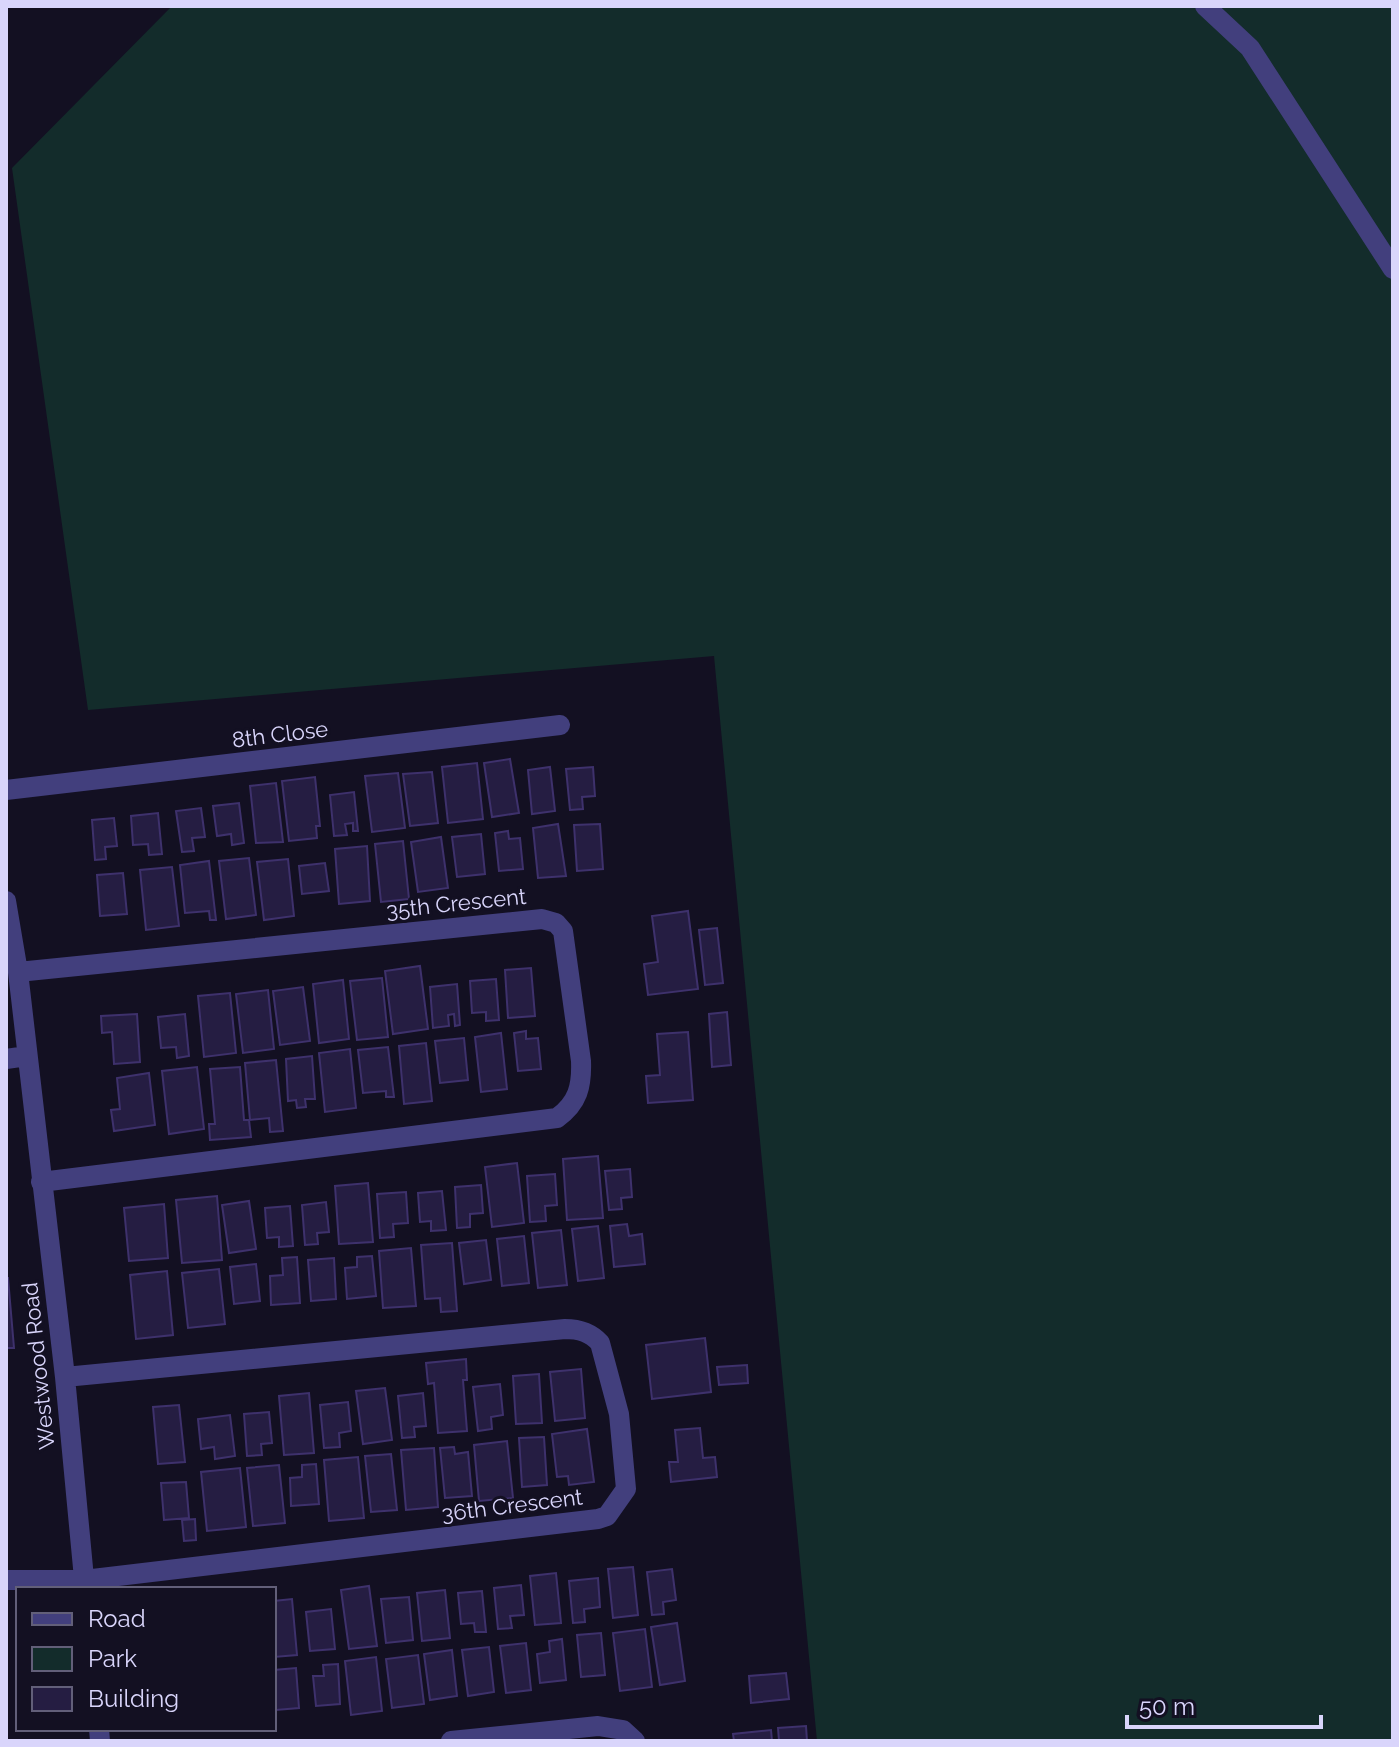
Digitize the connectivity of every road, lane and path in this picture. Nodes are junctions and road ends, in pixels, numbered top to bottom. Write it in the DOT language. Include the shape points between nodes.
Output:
graph roads {
  1 [pos="1205,6"];
  2 [pos="1393,269"];
  3 [pos="560,725"];
  4 [pos="6,790"];
  5 [pos="6,901"];
  6 [pos="18,972"];
  7 [pos="16,1058"];
  8 [pos="41,1182"];
  9 [pos="65,1377"];
  10 [pos="6,1580"];
  11 [pos="84,1585"];
  12 [pos="451,1741"];
  13 [pos="635,1741"];
  1 -- 2 [label="street" via="1250,48"];
  3 -- 4 [label="street, 8th Close"];
  5 -- 6 [label="street, Westwood Road"];
  6 -- 7 [label="street, Westwood Road"];
  6 -- 8 [label="street, 35th Crescent" via="549,920 563,931 581,1061 577,1094 570,1109 557,1118"];
  7 -- 8 [label="street, Westwood Road"];
  8 -- 9 [label="street, Westwood Road"];
  9 -- 11 [label="street, Westwood Road"];
  9 -- 11 [label="street, 36th Crescent" via="575,1329 600,1343 621,1429 626,1489 607,1516 598,1519"];
  10 -- 11 [label="street, 36th Crescent"];
  12 -- 13 [label="street" via="598,1726 623,1730"];
}
